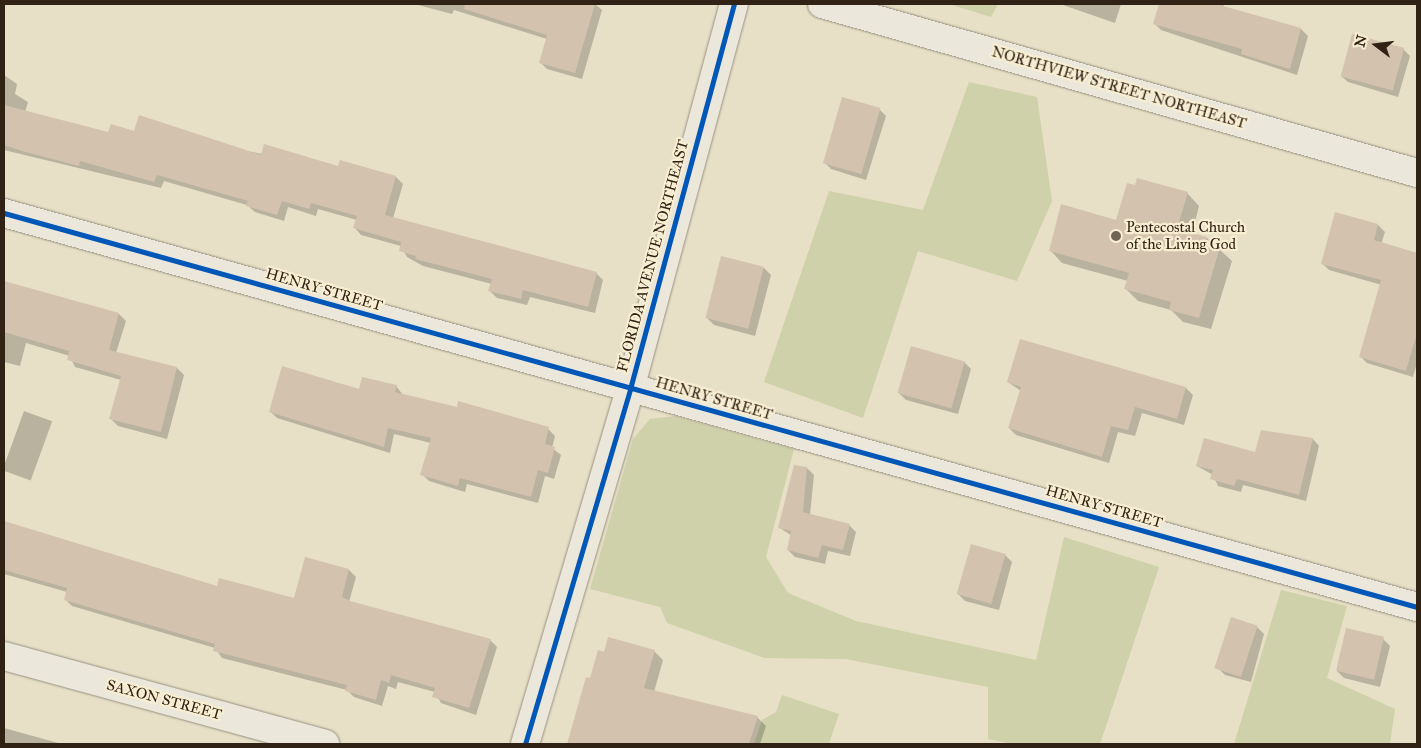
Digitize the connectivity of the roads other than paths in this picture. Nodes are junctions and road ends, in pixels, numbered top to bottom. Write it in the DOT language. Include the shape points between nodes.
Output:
graph roads {
  1 [pos="734,4"];
  2 [pos="822,4"];
  3 [pos="1417,173"];
  4 [pos="4,212"];
  5 [pos="630,389"];
  6 [pos="1417,607"];
  7 [pos="4,656"];
  8 [pos="325,744"];
  9 [pos="525,744"];
  1 -- 5 [label="street, FLORIDA AVENUE NORTHEAST"];
  2 -- 3 [label="street, NORTHVIEW STREET NORTHEAST"];
  4 -- 5 [label="street, HENRY STREET"];
  5 -- 6 [label="street, HENRY STREET"];
  5 -- 9 [label="street, FLORIDA AVENUE NORTHEAST"];
  7 -- 8 [label="street, SAXON STREET"];
}
